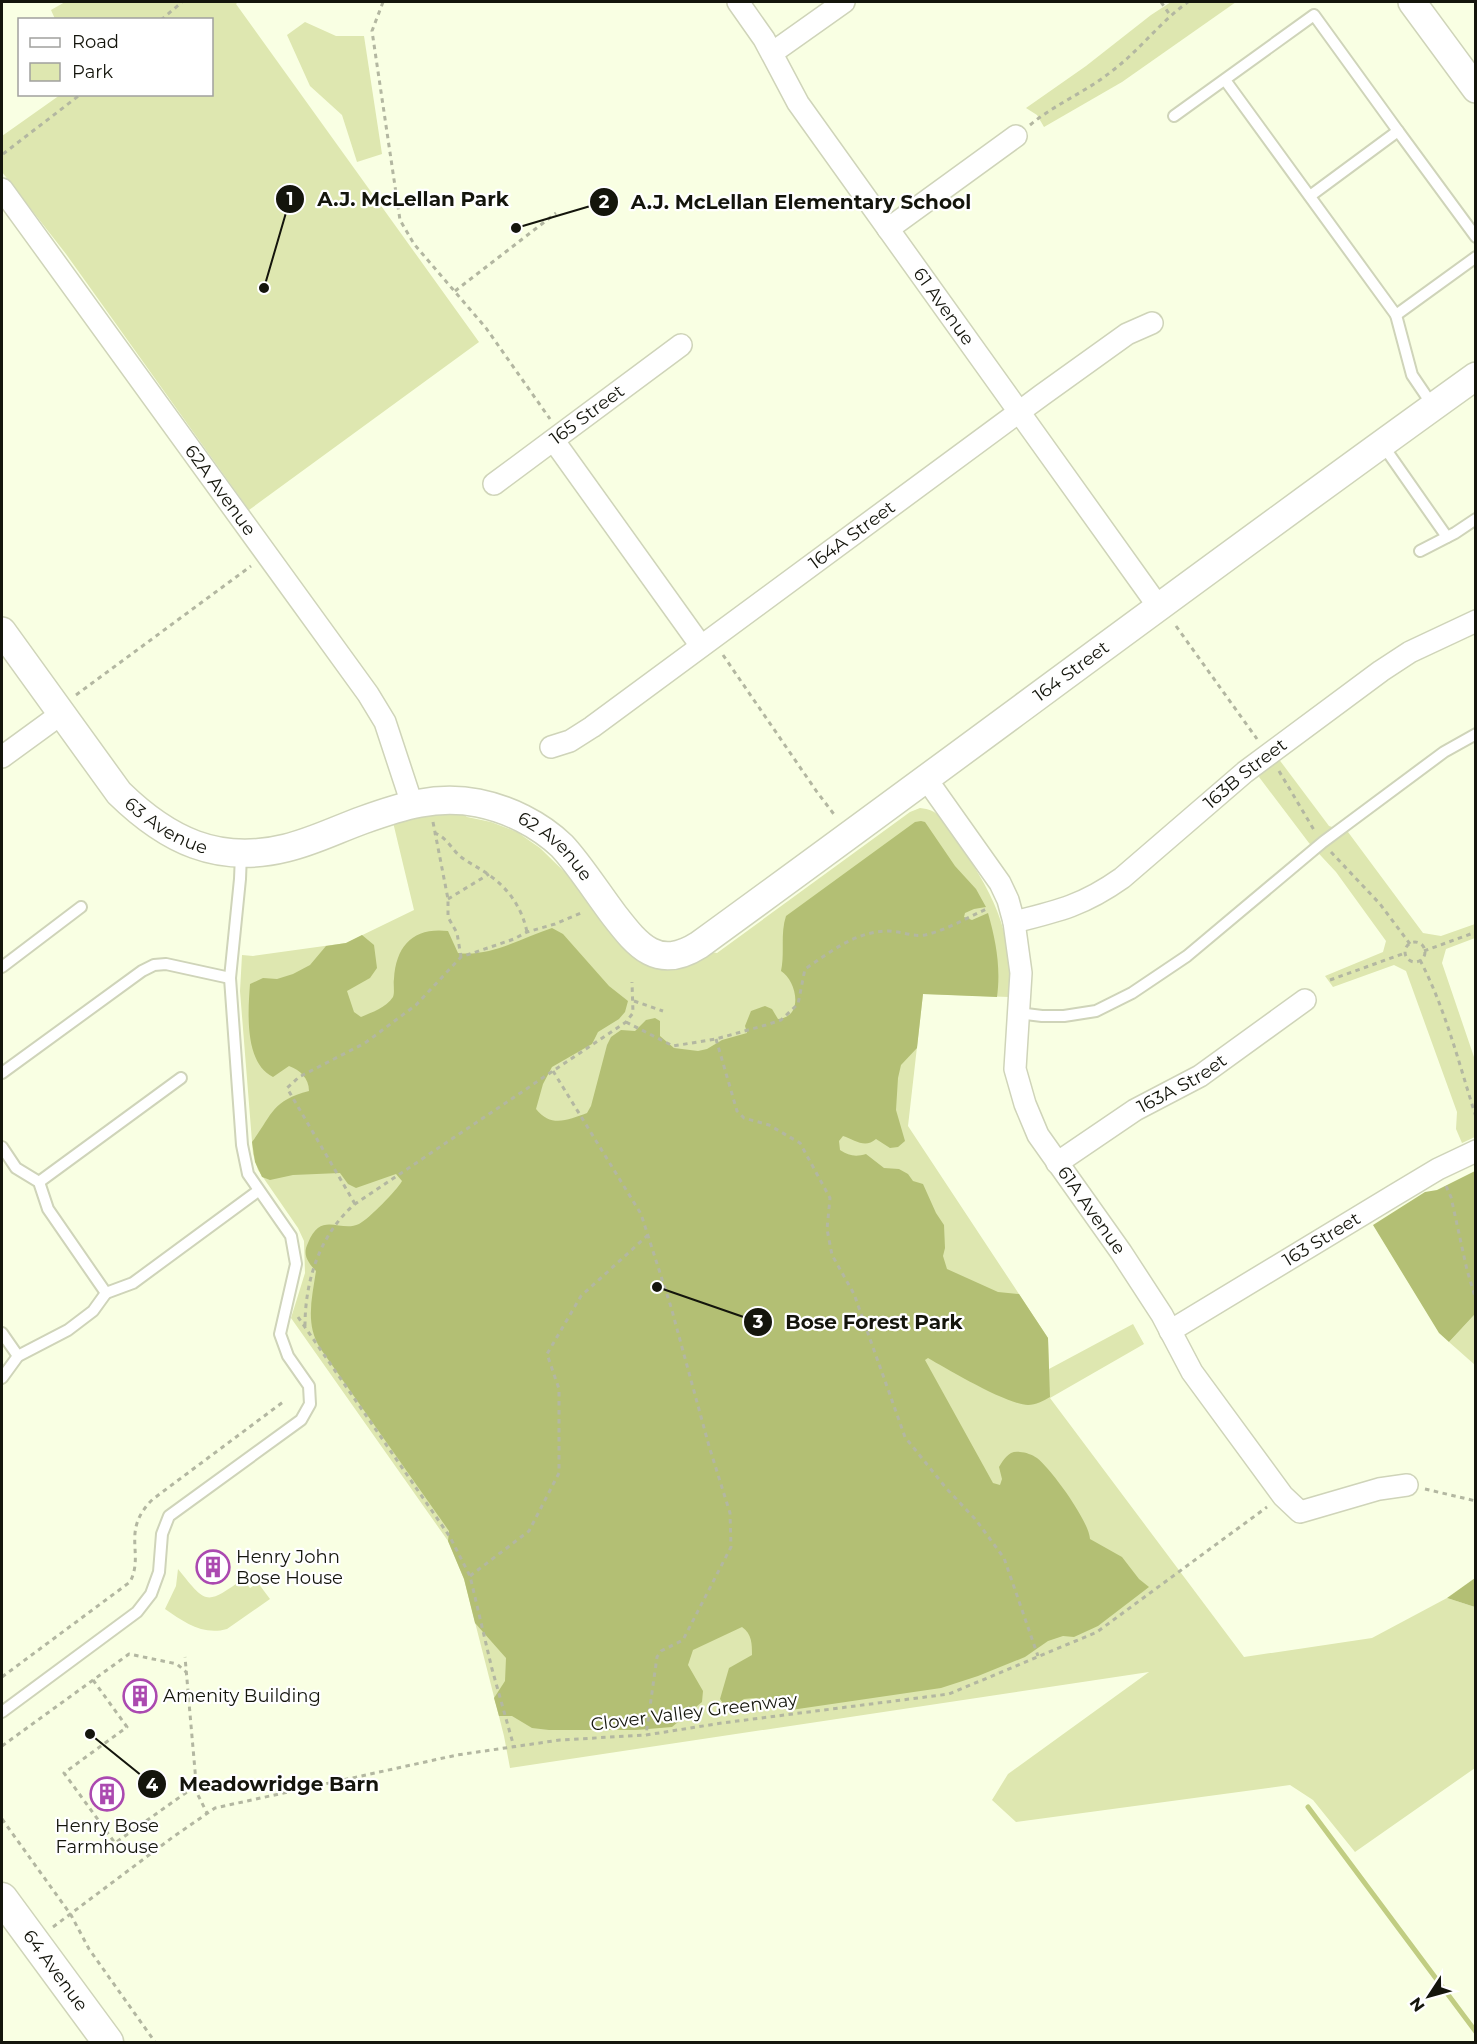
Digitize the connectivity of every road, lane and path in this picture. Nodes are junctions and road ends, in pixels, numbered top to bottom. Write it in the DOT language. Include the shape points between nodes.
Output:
graph roads {
  1 [pos="182,2"];
  2 [pos="383,2"];
  3 [pos="738,2"];
  4 [pos="844,2"];
  5 [pos="1161,2"];
  6 [pos="1188,2"];
  7 [pos="1412,2"];
  8 [pos="1430,2"];
  9 [pos="1170,15"];
  10 [pos="163,18"];
  11 [pos="772,53"];
  12 [pos="1476,66"];
  13 [pos="1225,80"];
  14 [pos="1476,89"];
  15 [pos="78,96"];
  16 [pos="1174,116"];
  17 [pos="1398,131"];
  18 [pos="1016,136"];
  19 [pos="3,154"];
  20 [pos="2,189"];
  21 [pos="1310,196"];
  22 [pos="556,213"];
  23 [pos="888,229"];
  24 [pos="1476,237"];
  25 [pos="1476,257"];
  26 [pos="454,291"];
  27 [pos="1396,315"];
  28 [pos="1152,323"];
  29 [pos="681,345"];
  30 [pos="1476,376"];
  31 [pos="1434,406"];
  32 [pos="1019,411"];
  33 [pos="554,434"];
  34 [pos="1382,444"];
  35 [pos="494,484"];
  36 [pos="1476,519"];
  37 [pos="1447,537"];
  38 [pos="263,551"];
  39 [pos="1420,551"];
  40 [pos="1167,616"];
  41 [pos="1476,621"];
  42 [pos="2,631"];
  43 [pos="706,643"];
  44 [pos="69,704"];
  45 [pos="1476,734"];
  46 [pos="1259,743"];
  47 [pos="551,747"];
  48 [pos="2,757"];
  49 [pos="1278,768"];
  50 [pos="927,780"];
  51 [pos="422,809"];
  52 [pos="839,820"];
  53 [pos="434,832"];
  54 [pos="1323,842"];
  55 [pos="241,853"];
  56 [pos="489,874"];
  57 [pos="448,900"];
  58 [pos="993,906"];
  59 [pos="81,907"];
  60 [pos="581,913"];
  61 [pos="1014,922"];
  62 [pos="527,932"];
  63 [pos="1476,932"];
  64 [pos="1410,944"];
  65 [pos="1425,951"];
  66 [pos="1406,953"];
  67 [pos="664,955"];
  68 [pos="461,957"];
  69 [pos="1420,960"];
  70 [pos="2,967"];
  71 [pos="230,978"];
  72 [pos="1330,980"];
  73 [pos="632,982"];
  74 [pos="1305,1000"];
  75 [pos="634,1001"];
  76 [pos="663,1011"];
  77 [pos="1018,1013"];
  78 [pos="626,1022"];
  79 [pos="716,1039"];
  80 [pos="553,1071"];
  81 [pos="2,1073"];
  82 [pos="181,1078"];
  83 [pos="1476,1117"];
  84 [pos="2,1147"];
  85 [pos="1476,1151"];
  86 [pos="1057,1162"];
  87 [pos="39,1182"];
  88 [pos="1444,1182"];
  89 [pos="258,1191"];
  90 [pos="355,1204"];
  91 [pos="648,1235"];
  92 [pos="106,1293"];
  93 [pos="1476,1300"];
  94 [pos="287,1301"];
  95 [pos="305,1328"];
  96 [pos="1170,1331"];
  97 [pos="2,1333"];
  98 [pos="18,1356"];
  99 [pos="2,1378"];
  100 [pos="283,1402"];
  101 [pos="1407,1485"];
  102 [pos="1439,1492"];
  103 [pos="1476,1501"];
  104 [pos="1270,1504"];
  105 [pos="470,1576"];
  106 [pos="1038,1656"];
  107 [pos="185,1657"];
  108 [pos="188,1674"];
  109 [pos="2,1677"];
  110 [pos="93,1680"];
  111 [pos="2,1712"];
  112 [pos="646,1735"];
  113 [pos="2,1746"];
  114 [pos="514,1747"];
  115 [pos="194,1787"];
  116 [pos="207,1814"];
  117 [pos="2,1819"];
  118 [pos="2,1898"];
  119 [pos="71,1915"];
  120 [pos="108,2043"];
  121 [pos="155,2043"];
  1 -- 10 [label="path"];
  2 -- 26 [label="path" via="372,31 400,220"];
  3 -- 11 [label="street, 61 Avenue"];
  4 -- 11 [label="street"];
  5 -- 9 [label="path"];
  6 -- 9 [label="path"];
  7 -- 14 [label="street"];
  8 -- 12 [label="street"];
  9 -- 18 [label="path" via="1115,69"];
  11 -- 23 [label="street, 61 Avenue" via="798,103"];
  13 -- 16 [label="lane"];
  13 -- 17 [label="lane" via="1314,15"];
  13 -- 21 [label="lane"];
  15 -- 19 [label="path"];
  17 -- 21 [label="lane"];
  17 -- 24 [label="lane"];
  18 -- 23 [label="street"];
  20 -- 38 [label="street, 62A Avenue"];
  21 -- 27 [label="lane"];
  22 -- 26 [label="path"];
  23 -- 32 [label="street, 61 Avenue"];
  25 -- 27 [label="lane"];
  26 -- 33 [label="path" via="486,328"];
  27 -- 31 [label="lane" via="1412,375"];
  28 -- 32 [label="street, 164A Street" via="1127,334"];
  29 -- 33 [label="street, 165 Street"];
  30 -- 31 [label="street, 164 Street"];
  31 -- 34 [label="street, 164 Street"];
  32 -- 40 [label="street, 61 Avenue"];
  32 -- 43 [label="street, 164A Street"];
  33 -- 35 [label="street, 165 Street"];
  33 -- 43 [label="street"];
  34 -- 37 [label="lane"];
  34 -- 40 [label="street, 164 Street"];
  36 -- 37 [label="lane"];
  37 -- 39 [label="lane"];
  38 -- 44 [label="path" via="251,566"];
  38 -- 51 [label="street, 62A Avenue" via="368,694 385,722"];
  40 -- 46 [label="path"];
  40 -- 50 [label="street, 164 Street"];
  41 -- 61 [label="street, 163B Street" via="1410,652 1381,671 1245,772 1101,893 1074,906"];
  42 -- 44 [label="street, 63 Avenue"];
  43 -- 47 [label="street, 164A Street" via="592,727"];
  43 -- 52 [label="path"];
  44 -- 48 [label="street"];
  44 -- 55 [label="street, 63 Avenue" via="119,793 141,815 169,834 206,848"];
  45 -- 54 [label="lane" via="1444,752"];
  49 -- 54 [label="path"];
  50 -- 61 [label="street, 61A Avenue" via="1000,883"];
  50 -- 67 [label="street, 164 Street" via="699,945 681,954"];
  51 -- 53 [label="path"];
  51 -- 55 [label="street, 63 Avenue" via="382,813 288,848"];
  51 -- 67 [label="street, 62 Avenue" via="431,800 463,801 494,807 527,821 562,847 634,940 654,954"];
  53 -- 56 [label="path" via="467,862"];
  53 -- 57 [label="path"];
  54 -- 64 [label="path" via="1380,904"];
  54 -- 77 [label="lane" via="1187,956 1132,993 1096,1011 1064,1016"];
  55 -- 71 [label="lane"];
  56 -- 57 [label="path"];
  56 -- 62 [label="path" via="522,911"];
  57 -- 68 [label="path" via="448,917 457,933"];
  58 -- 79 [label="path" via="922,936 891,931 849,939 805,969 798,1004 786,1016"];
  59 -- 70 [label="lane"];
  60 -- 62 [label="path"];
  61 -- 77 [label="street, 61A Avenue" via="1020,973"];
  62 -- 68 [label="path"];
  63 -- 65 [label="path"];
  64 -- 65 [label="path" via="1419,943"];
  64 -- 66 [label="path"];
  65 -- 69 [label="path"];
  66 -- 69 [label="path" via="1413,961"];
  66 -- 72 [label="path"];
  68 -- 90 [label="path" via="416,1005 365,1043 299,1077 287,1088"];
  69 -- 83 [label="path" via="1458,1055"];
  71 -- 81 [label="lane" via="166,964 154,965"];
  71 -- 89 [label="lane" via="242,1145 248,1174"];
  73 -- 75 [label="path"];
  74 -- 86 [label="street, 163A Street" via="1200,1076 1135,1110"];
  75 -- 76 [label="path"];
  75 -- 78 [label="path" via="633,1013"];
  77 -- 86 [label="street, 61A Avenue" via="1015,1069 1038,1135"];
  78 -- 79 [label="path" via="674,1046"];
  78 -- 80 [label="path"];
  79 -- 106 [label="path" via="737,1111 744,1118 769,1125 800,1143 830,1198 827,1229 832,1255 854,1294 905,1437 1004,1558"];
  80 -- 90 [label="path"];
  80 -- 91 [label="path" via="641,1214"];
  82 -- 87 [label="lane"];
  84 -- 87 [label="lane" via="16,1168"];
  85 -- 96 [label="street, 163 Street" via="1402,1190"];
  86 -- 96 [label="street, 61A Avenue" via="1121,1252"];
  87 -- 92 [label="lane" via="48,1209"];
  88 -- 93 [label="path"];
  89 -- 92 [label="lane" via="133,1283"];
  89 -- 94 [label="lane" via="291,1236 296,1264"];
  90 -- 95 [label="path" via="322,1244 309,1284"];
  91 -- 105 [label="path" via="581,1296 547,1354 559,1389 559,1473 529,1531"];
  91 -- 112 [label="path" via="730,1513 731,1547 684,1640 657,1657"];
  92 -- 98 [label="lane" via="93,1311 68,1330"];
  94 -- 95 [label="path"];
  94 -- 111 [label="lane" via="280,1334 288,1356 309,1386 310,1404 301,1420 169,1516 162,1534 159,1572 151,1594 137,1612"];
  95 -- 105 [label="path" via="450,1537"];
  96 -- 101 [label="street, 61A Avenue" via="1192,1372 1283,1496 1300,1512"];
  97 -- 98 [label="lane"];
  98 -- 99 [label="lane"];
  100 -- 109 [label="path" via="153,1499 134,1530 134,1567 129,1582"];
  102 -- 103 [label="path"];
  104 -- 106 [label="path, Clover Valley Greenway" via="1097,1632"];
  105 -- 114 [label="path"];
  106 -- 112 [label="path, Clover Valley Greenway" via="949,1694"];
  107 -- 108 [label="path"];
  108 -- 110 [label="path" via="177,1664 129,1654"];
  108 -- 115 [label="path"];
  110 -- 113 [label="path"];
  110 -- 115 [label="path" via="127,1727 64,1773 115,1843"];
  112 -- 114 [label="path, Clover Valley Greenway"];
  114 -- 116 [label="path, Clover Valley Greenway" via="458,1755 215,1808"];
  115 -- 116 [label="path"];
  116 -- 119 [label="path, Clover Valley Greenway"];
  117 -- 119 [label="path"];
  118 -- 120 [label="main road, 64 Avenue"];
  119 -- 121 [label="path" via="89,1949"];
}
